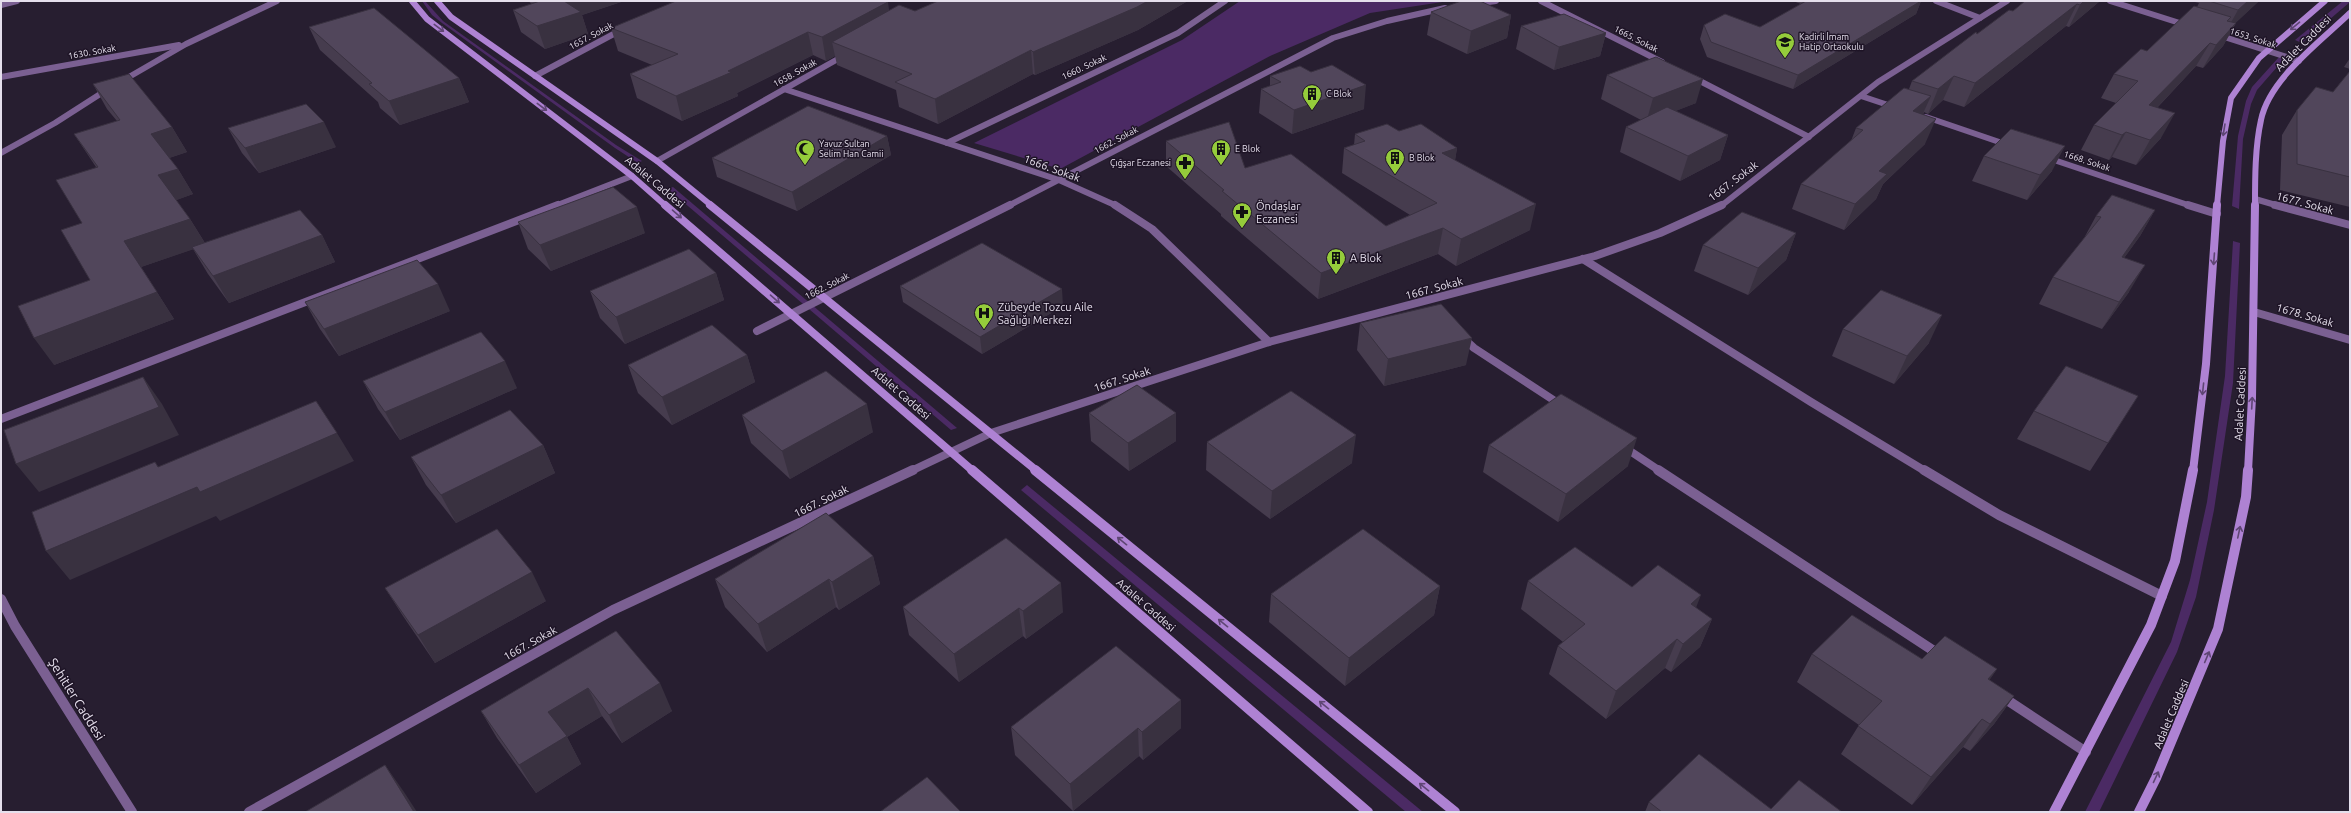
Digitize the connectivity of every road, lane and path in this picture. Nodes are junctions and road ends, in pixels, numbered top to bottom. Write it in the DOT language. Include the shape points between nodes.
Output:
graph roads {
  1 [pos="17,1"];
  2 [pos="277,1"];
  3 [pos="412,1"];
  4 [pos="437,1"];
  5 [pos="1225,1"];
  6 [pos="1496,1"];
  7 [pos="1541,1"];
  8 [pos="1936,1"];
  9 [pos="2007,1"];
  10 [pos="2110,1"];
  11 [pos="2325,1"];
  12 [pos="1,5"];
  13 [pos="1466,5"];
  14 [pos="1451,7"];
  15 [pos="2350,12"];
  16 [pos="1980,18"];
  17 [pos="627,27"];
  18 [pos="2193,27"];
  19 [pos="2215,34"];
  20 [pos="186,44"];
  21 [pos="852,51"];
  22 [pos="2267,51"];
  23 [pos="2299,61"];
  24 [pos="1666,64"];
  25 [pos="1686,74"];
  26 [pos="535,76"];
  27 [pos="1,77"];
  28 [pos="784,89"];
  29 [pos="1861,96"];
  30 [pos="1899,108"];
  31 [pos="1921,116"];
  32 [pos="1809,137"];
  33 [pos="947,143"];
  34 [pos="2012,146"];
  35 [pos="1,153"];
  36 [pos="2042,156"];
  37 [pos="657,161"];
  38 [pos="632,176"];
  39 [pos="1059,180"];
  40 [pos="2255,199"];
  41 [pos="2217,214"];
  42 [pos="2350,226"];
  43 [pos="1583,259"];
  44 [pos="824,297"];
  45 [pos="2254,312"];
  46 [pos="792,314"];
  47 [pos="757,331"];
  48 [pos="1457,333"];
  49 [pos="2350,340"];
  50 [pos="1268,342"];
  51 [pos="1568,410"];
  52 [pos="1,420"];
  53 [pos="991,433"];
  54 [pos="1615,440"];
  55 [pos="950,451"];
  56 [pos="2162,596"];
  57 [pos="1,598"];
  58 [pos="1947,660"];
  59 [pos="1993,690"];
  60 [pos="2086,752"];
  61 [pos="132,812"];
  62 [pos="249,812"];
  63 [pos="1368,812"];
  64 [pos="1454,812"];
  65 [pos="2054,812"];
  66 [pos="2139,812"];
  1 -- 12 [label="street"];
  2 -- 20 [label="street"];
  3 -- 38 [label="street, Adalet Caddesi, one-way" via="427,19"];
  4 -- 26 [label="street" via="451,17"];
  5 -- 33 [label="street, 1660. Sokak" via="1178,33"];
  6 -- 13 [label="street"];
  7 -- 24 [label="street, 1665. Sokak"];
  8 -- 16 [label="street"];
  9 -- 16 [label="street, 1667. Sokak"];
  10 -- 18 [label="street"];
  11 -- 22 [label="street, one-way"];
  14 -- 39 [label="street, 1662. Sokak" via="1387,21 1333,38"];
  15 -- 23 [label="street, Adalet Caddesi"];
  16 -- 29 [label="street, 1667. Sokak" via="1878,82"];
  17 -- 26 [label="street, 1657. Sokak"];
  19 -- 22 [label="street, 1653. Sokak"];
  20 -- 27 [label="street, 1630. Sokak"];
  20 -- 35 [label="street"];
  21 -- 28 [label="street, 1658. Sokak"];
  22 -- 23 [label="street, 1653. Sokak"];
  22 -- 41 [label="street, one-way" via="2231,98 2223,141"];
  23 -- 40 [label="street, Adalet Caddesi" via="2270,97 2261,119"];
  25 -- 32 [label="street"];
  26 -- 37 [label="street"];
  28 -- 33 [label="street, 1666. Sokak"];
  28 -- 37 [label="street, 1658. Sokak"];
  29 -- 30 [label="street"];
  29 -- 32 [label="street, 1667. Sokak"];
  31 -- 34 [label="street"];
  32 -- 43 [label="street, 1667. Sokak" via="1718,208 1660,233"];
  33 -- 39 [label="street, 1666. Sokak"];
  36 -- 41 [label="street, 1668. Sokak"];
  37 -- 44 [label="street"];
  38 -- 46 [label="street, Adalet Caddesi, one-way"];
  38 -- 52 [label="street"];
  39 -- 44 [label="street, 1662. Sokak"];
  39 -- 50 [label="street, 1666. Sokak" via="1122,208 1152,229"];
  40 -- 42 [label="street, 1677. Sokak"];
  40 -- 45 [label="street, Adalet Caddesi"];
  41 -- 56 [label="street, one-way" via="2197,448 2175,561"];
  43 -- 50 [label="street, 1667. Sokak" via="1426,305"];
  43 -- 56 [label="street" via="1811,402 1999,515"];
  44 -- 46 [label="street, 1662. Sokak"];
  44 -- 53 [label="street"];
  45 -- 49 [label="street, 1678. Sokak"];
  66 -- 45 [label="street, Adalet Caddesi, one-way" via="2156,778 2218,629 2246,496"];
  46 -- 47 [label="street, 1662. Sokak"];
  46 -- 55 [label="street, Adalet Caddesi"];
  48 -- 51 [label="street" via="1474,348"];
  50 -- 53 [label="street, 1667. Sokak"];
  53 -- 55 [label="street, 1667. Sokak"];
  64 -- 53 [label="street, one-way"];
  54 -- 58 [label="street"];
  55 -- 62 [label="street, 1667. Sokak" via="613,610"];
  55 -- 63 [label="street, Adalet Caddesi"];
  56 -- 60 [label="street" via="2151,625"];
  57 -- 61 [label="street, Şehitler Caddesi" via="15,626"];
  59 -- 60 [label="street"];
  60 -- 65 [label="street"];
}
